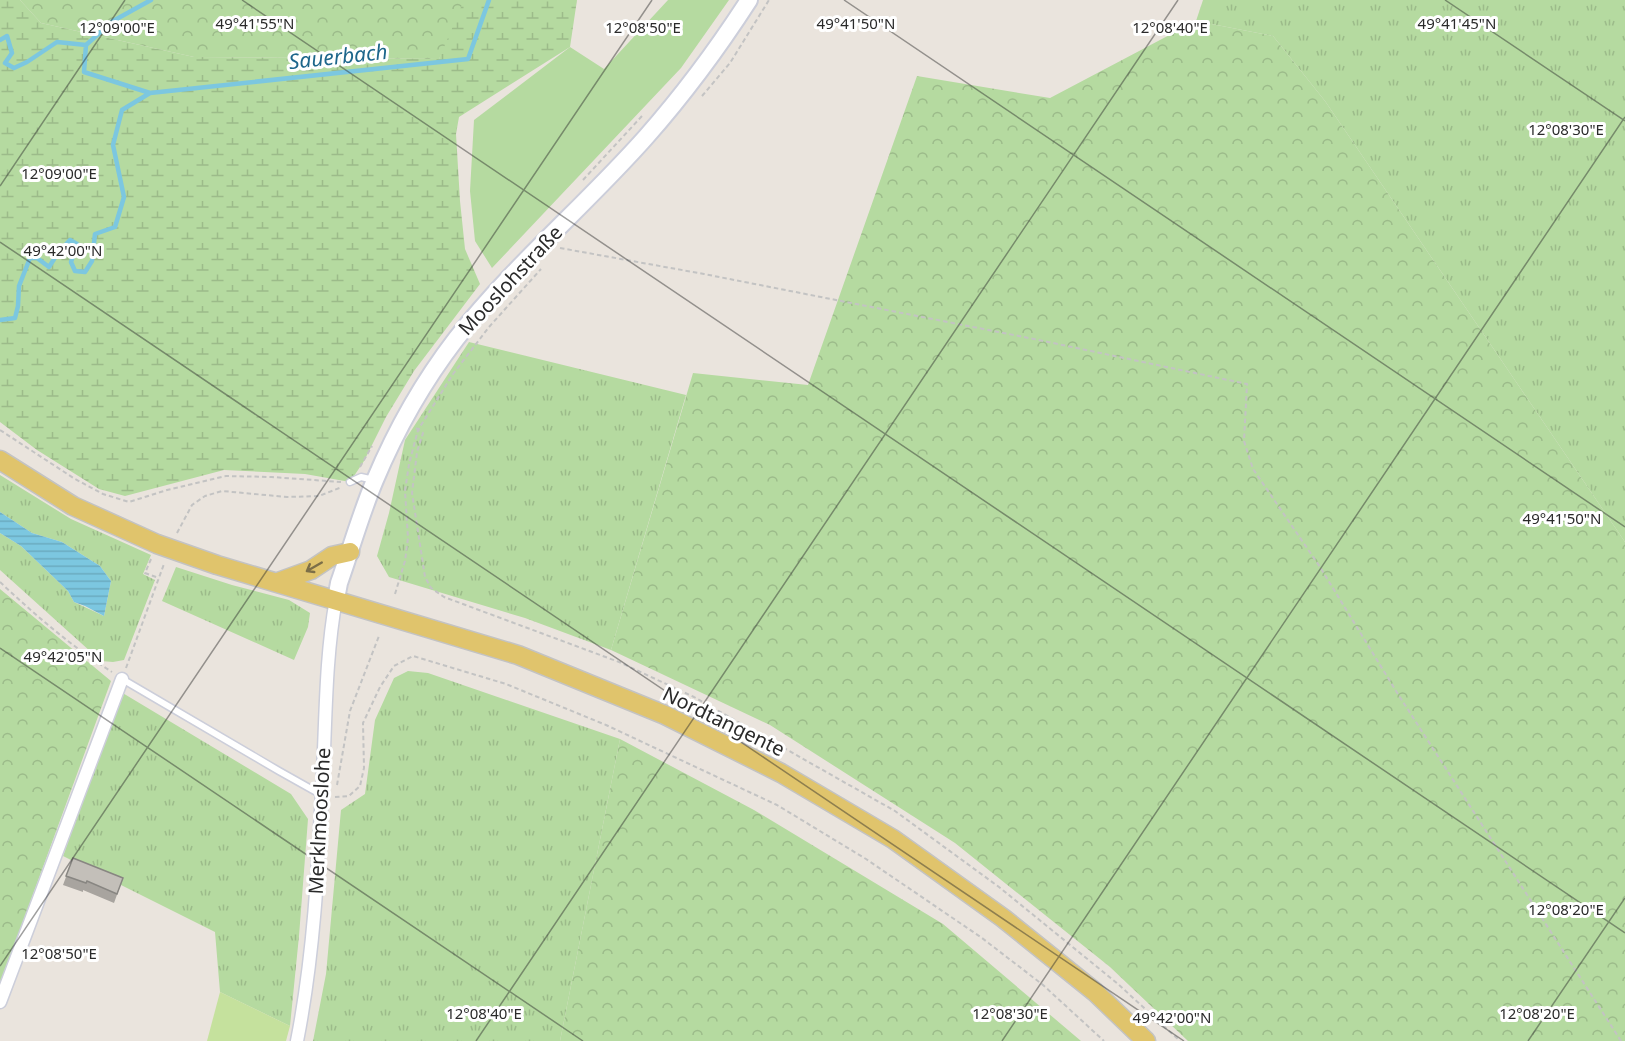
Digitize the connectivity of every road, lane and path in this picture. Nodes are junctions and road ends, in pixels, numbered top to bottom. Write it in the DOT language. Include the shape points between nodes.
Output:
graph roads {
  1 [pos="749,0"];
  2 [pos="770,0"];
  3 [pos="701,97"];
  4 [pos="547,239"];
  5 [pos="544,265"];
  6 [pos="404,420"];
  7 [pos="0,430"];
  8 [pos="418,430"];
  9 [pos="0,460"];
  10 [pos="375,480"];
  11 [pos="350,482"];
  12 [pos="177,533"];
  13 [pos="157,544"];
  14 [pos="350,552"];
  15 [pos="164,564"];
  16 [pos="159,578"];
  17 [pos="0,582"];
  18 [pos="278,582"];
  19 [pos="395,594"];
  20 [pos="336,600"];
  21 [pos="380,636"];
  22 [pos="122,679"];
  23 [pos="336,787"];
  24 [pos="321,794"];
  25 [pos="334,797"];
  26 [pos="0,1002"];
  27 [pos="297,1041"];
  28 [pos="1104,1041"];
  29 [pos="1146,1041"];
  30 [pos="1180,1041"];
  31 [pos="1621,1041"];
  1 -- 4 [label="street, Mooslohstraße" via="718,47 645,138"];
  2 -- 3 [label="path" via="730,63"];
  4 -- 6 [label="street, Mooslohstraße" via="457,339"];
  4 -- 31 [label="path" via="560,248 1247,384 1244,441 1253,469 1320,567"];
  5 -- 8 [label="path" via="482,336"];
  6 -- 8 [label="path"];
  6 -- 10 [label="street, Mooslohstraße"];
  7 -- 11 [label="path" via="75,479 129,502 226,476"];
  8 -- 19 [label="path" via="405,491 405,561"];
  8 -- 30 [label="path" via="423,433 412,493 425,577 431,588 444,597 619,662 694,697 895,811 1008,894 1118,984"];
  9 -- 13 [label="main road, Nordtangente" via="74,506"];
  10 -- 11 [label="lane" via="361,477"];
  10 -- 14 [label="street, Mooslohstraße"];
  11 -- 12 [label="path" via="319,496 222,491 205,496 192,506"];
  13 -- 16 [label="path" via="146,573"];
  13 -- 18 [label="main road, Nordtangente"];
  14 -- 18 [label="main road, one-way" via="332,556 311,570"];
  14 -- 20 [label="street, Mooslohstraße"];
  15 -- 16 [label="path"];
  16 -- 22 [label="path"];
  17 -- 22 [label="path" via="37,617"];
  18 -- 20 [label="main road, Nordtangente"];
  20 -- 24 [label="street, Merklmooslohe"];
  20 -- 29 [label="main road, Nordtangente" via="518,655 665,715 781,773 893,839 1004,918 1095,992"];
  21 -- 23 [label="path" via="350,711"];
  22 -- 24 [label="lane"];
  22 -- 26 [label="street"];
  24 -- 27 [label="street, Merklmooslohe" via="313,933"];
  25 -- 28 [label="path" via="349,796 360,786 364,768 363,723 394,666 413,656 506,684 606,725 787,811 982,938 1043,985"];
}
